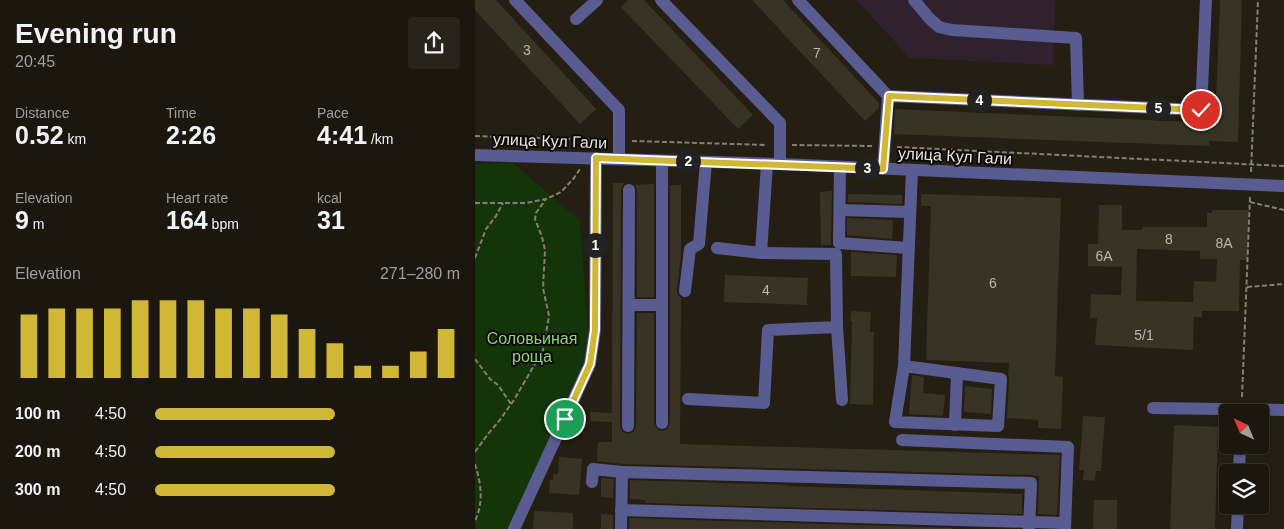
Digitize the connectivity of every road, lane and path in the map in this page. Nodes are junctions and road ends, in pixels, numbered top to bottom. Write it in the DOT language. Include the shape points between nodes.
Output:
graph roads {
  1 [pos="515,0"];
  2 [pos="597,0"];
  3 [pos="661,0"];
  4 [pos="798,0"];
  5 [pos="914,0"];
  6 [pos="1205,0"];
  7 [pos="1258,0"];
  8 [pos="576,20"];
  9 [pos="889,96"];
  10 [pos="1078,105"];
  11 [pos="475,155"];
  12 [pos="582,158"];
  13 [pos="596,158"];
  14 [pos="619,159"];
  15 [pos="662,160"];
  16 [pos="706,162"];
  17 [pos="773,164"];
  18 [pos="840,167"];
  19 [pos="883,169"];
  20 [pos="911,170"];
  21 [pos="1251,185"];
  22 [pos="1284,186"];
  23 [pos="629,190"];
  24 [pos="546,199"];
  25 [pos="1250,202"];
  26 [pos="475,203"];
  27 [pos="503,203"];
  28 [pos="840,210"];
  29 [pos="1284,210"];
  30 [pos="910,212"];
  31 [pos="717,248"];
  32 [pos="908,248"];
  33 [pos="761,253"];
  34 [pos="475,258"];
  35 [pos="1284,284"];
  36 [pos="1247,287"];
  37 [pos="685,292"];
  38 [pos="629,305"];
  39 [pos="661,305"];
  40 [pos="837,327"];
  41 [pos="475,360"];
  42 [pos="904,366"];
  43 [pos="957,373"];
  44 [pos="688,399"];
  45 [pos="843,400"];
  46 [pos="511,404"];
  47 [pos="1242,404"];
  48 [pos="1153,408"];
  49 [pos="1219,410"];
  50 [pos="1269,410"];
  51 [pos="1284,410"];
  52 [pos="662,423"];
  53 [pos="955,425"];
  54 [pos="629,426"];
  55 [pos="902,440"];
  56 [pos="475,452"];
  57 [pos="475,464"];
  58 [pos="622,472"];
  59 [pos="592,482"];
  60 [pos="621,510"];
  61 [pos="1238,514"];
  62 [pos="800,516"];
  63 [pos="475,521"];
  64 [pos="835,523"];
  65 [pos="1029,526"];
  66 [pos="1065,526"];
  67 [pos="514,529"];
  68 [pos="621,529"];
  69 [pos="800,529"];
  70 [pos="1237,529"];
  1 -- 14 [label="street" via="619,110"];
  2 -- 8 [label="street"];
  3 -- 17 [label="street" via="780,123"];
  4 -- 9 [label="street"];
  5 -- 10 [label="street" via="939,27 1075,38"];
  6 -- 10 [label="street" via="1201,110"];
  7 -- 21 [label="path"];
  9 -- 10 [label="street"];
  9 -- 19 [label="street"];
  11 -- 12 [label="street, улица Кул Гали"];
  12 -- 13 [label="street, улица Кул Гали"];
  12 -- 24 [label="path" via="580,171 574,178 561,192"];
  13 -- 14 [label="street, улица Кул Гали"];
  13 -- 67 [label="street" via="595,330 590,364"];
  14 -- 15 [label="street, улица Кул Гали"];
  15 -- 16 [label="street, улица Кул Гали"];
  15 -- 39 [label="street"];
  16 -- 17 [label="street, улица Кул Гали"];
  16 -- 37 [label="street" via="699,244 691,249"];
  17 -- 18 [label="street, улица Кул Гали"];
  17 -- 33 [label="street"];
  18 -- 19 [label="street, улица Кул Гали"];
  18 -- 28 [label="street"];
  19 -- 20 [label="street, улица Кул Гали"];
  20 -- 21 [label="street, улица Кул Гали"];
  20 -- 30 [label="street"];
  21 -- 22 [label="street, улица Кул Гали"];
  21 -- 25 [label="path"];
  23 -- 38 [label="street"];
  24 -- 27 [label="path"];
  24 -- 46 [label="path" via="535,219 545,250 543,288 549,316 543,350"];
  25 -- 29 [label="path"];
  25 -- 36 [label="path"];
  26 -- 27 [label="path"];
  27 -- 34 [label="path" via="486,229"];
  28 -- 30 [label="street"];
  28 -- 32 [label="street" via="839,243"];
  30 -- 32 [label="street"];
  31 -- 33 [label="street"];
  32 -- 42 [label="street"];
  33 -- 40 [label="street" via="836,254"];
  35 -- 36 [label="path"];
  36 -- 47 [label="path"];
  38 -- 39 [label="street"];
  38 -- 54 [label="street"];
  39 -- 52 [label="street"];
  40 -- 44 [label="street" via="768,330 764,403"];
  40 -- 45 [label="street"];
  41 -- 46 [label="path" via="489,379 499,385"];
  42 -- 43 [label="street"];
  42 -- 53 [label="street" via="895,422"];
  43 -- 53 [label="street"];
  43 -- 53 [label="street" via="1001,379 998,426"];
  46 -- 56 [label="path"];
  48 -- 49 [label="street"];
  50 -- 51 [label="street"];
  55 -- 66 [label="street" via="1068,447"];
  57 -- 63 [label="path" via="481,499"];
  58 -- 59 [label="street" via="593,469"];
  58 -- 60 [label="street"];
  58 -- 65 [label="street" via="1031,483"];
  60 -- 62 [label="street"];
  60 -- 68 [label="street"];
  61 -- 70 [label="street"];
  62 -- 64 [label="street"];
  62 -- 69 [label="street"];
  64 -- 65 [label="street"];
  65 -- 66 [label="street"];
}
